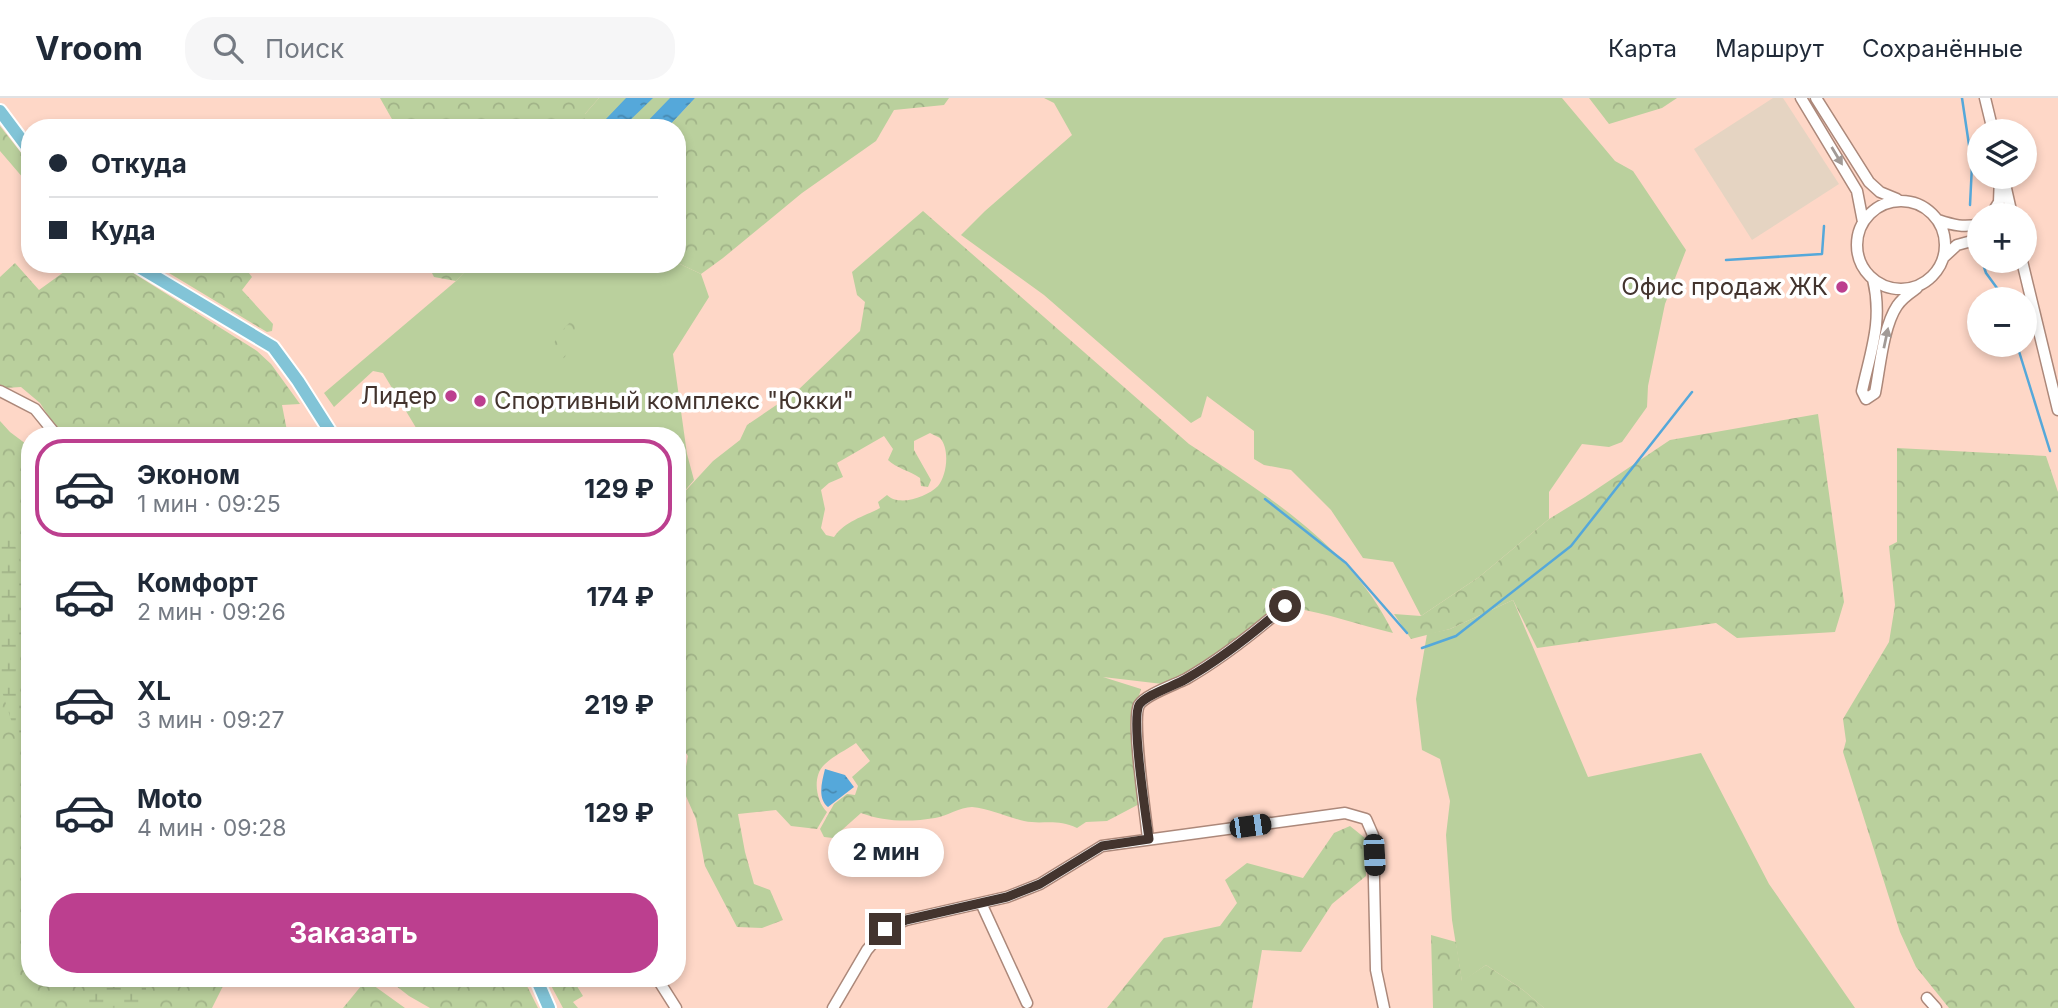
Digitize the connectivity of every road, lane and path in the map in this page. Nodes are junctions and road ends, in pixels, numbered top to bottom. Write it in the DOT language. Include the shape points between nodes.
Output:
graph roads {
  1 [pos="1801,98"];
  2 [pos="1816,98"];
  3 [pos="1985,98"];
  4 [pos="0,111"];
  5 [pos="1990,119"];
  6 [pos="21,139"];
  7 [pos="1901,200"];
  8 [pos="1938,220"];
  9 [pos="1863,222"];
  10 [pos="1967,227"];
  11 [pos="1967,242"];
  12 [pos="1944,257"];
  13 [pos="149,273"];
  14 [pos="2023,273"];
  15 [pos="1873,279"];
  16 [pos="1921,285"];
  17 [pos="0,391"];
  18 [pos="2058,410"];
  19 [pos="50,427"];
  20 [pos="326,427"];
  21 [pos="1285,606"];
  22 [pos="1149,839"];
  23 [pos="981,902"];
  24 [pos="540,987"];
  25 [pos="663,987"];
  26 [pos="1927,998"];
  27 [pos="1027,1003"];
  28 [pos="550,1008"];
  29 [pos="676,1008"];
  30 [pos="833,1008"];
  31 [pos="1384,1008"];
  32 [pos="1936,1008"];
  1 -- 9 [label="street, one-way" via="1857,191"];
  2 -- 7 [label="street" via="1869,182 1889,198"];
  3 -- 5 [label="street"];
  4 -- 6 [label="main road"];
  7 -- 8 [label="street" via="1922,206"];
  7 -- 9 [label="street" via="1873,210"];
  8 -- 10 [label="street"];
  8 -- 12 [label="street" via="1944,231"];
  9 -- 15 [label="street" via="1859,258"];
  11 -- 12 [label="street"];
  12 -- 16 [label="street"];
  13 -- 20 [label="main road" via="273,347"];
  14 -- 18 [label="street"];
  15 -- 16 [label="street" via="1896,289"];
  15 -- 16 [label="street, one-way" via="1878,318 1862,391 1866,399 1874,393 1895,308"];
  17 -- 19 [label="street" via="35,409"];
  21 -- 22 [label="street" via="1225,654 1138,708"];
  22 -- 23 [label="street" via="1102,846 1040,884"];
  22 -- 31 [label="street" via="1345,813 1366,818 1373,835 1376,970"];
  23 -- 27 [label="street"];
  23 -- 30 [label="street" via="885,929"];
  24 -- 28 [label="main road"];
  25 -- 29 [label="street"];
  26 -- 32 [label="street"];
}
